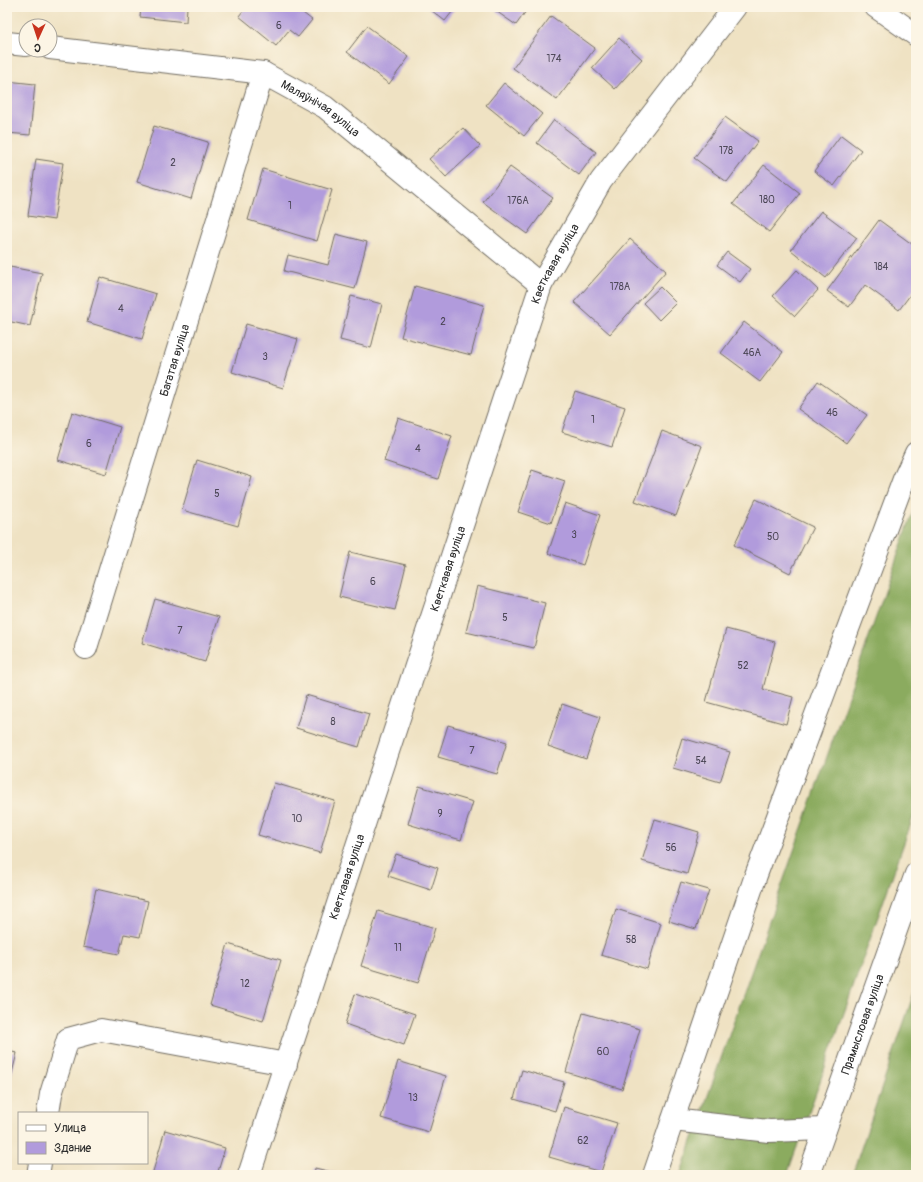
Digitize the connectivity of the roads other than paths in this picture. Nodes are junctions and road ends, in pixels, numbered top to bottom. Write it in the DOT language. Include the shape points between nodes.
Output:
graph roads {
  1 [pos="735,7"];
  2 [pos="876,7"];
  3 [pos="916,35"];
  4 [pos="7,43"];
  5 [pos="18,44"];
  6 [pos="58,49"];
  7 [pos="263,73"];
  8 [pos="541,285"];
  9 [pos="916,453"];
  10 [pos="86,648"];
  11 [pos="916,874"];
  12 [pos="286,1064"];
  13 [pos="48,1112"];
  14 [pos="673,1120"];
  15 [pos="825,1129"];
  16 [pos="40,1164"];
  17 [pos="38,1175"];
  18 [pos="249,1175"];
  19 [pos="654,1175"];
  20 [pos="809,1175"];
  1 -- 8 [label="street, Кветкавая вуліца" via="601,181"];
  2 -- 3 [label="street"];
  4 -- 5 [label="street"];
  6 -- 7 [label="street, Маляўнічая вуліца"];
  7 -- 8 [label="street, Маляўнічая вуліца" via="324,107"];
  7 -- 10 [label="street, Багатая вуліца"];
  8 -- 12 [label="street, Кветкавая вуліца"];
  9 -- 14 [label="street" via="904,479 756,875"];
  11 -- 15 [label="street, Прамысловая вуліца"];
  12 -- 13 [label="street" via="101,1030 68,1039"];
  12 -- 18 [label="street, Кветкавая вуліца"];
  14 -- 15 [label="street" via="769,1131"];
  14 -- 19 [label="street"];
  15 -- 20 [label="street, Прамысловая вуліца"];
  16 -- 17 [label="street"];
}
